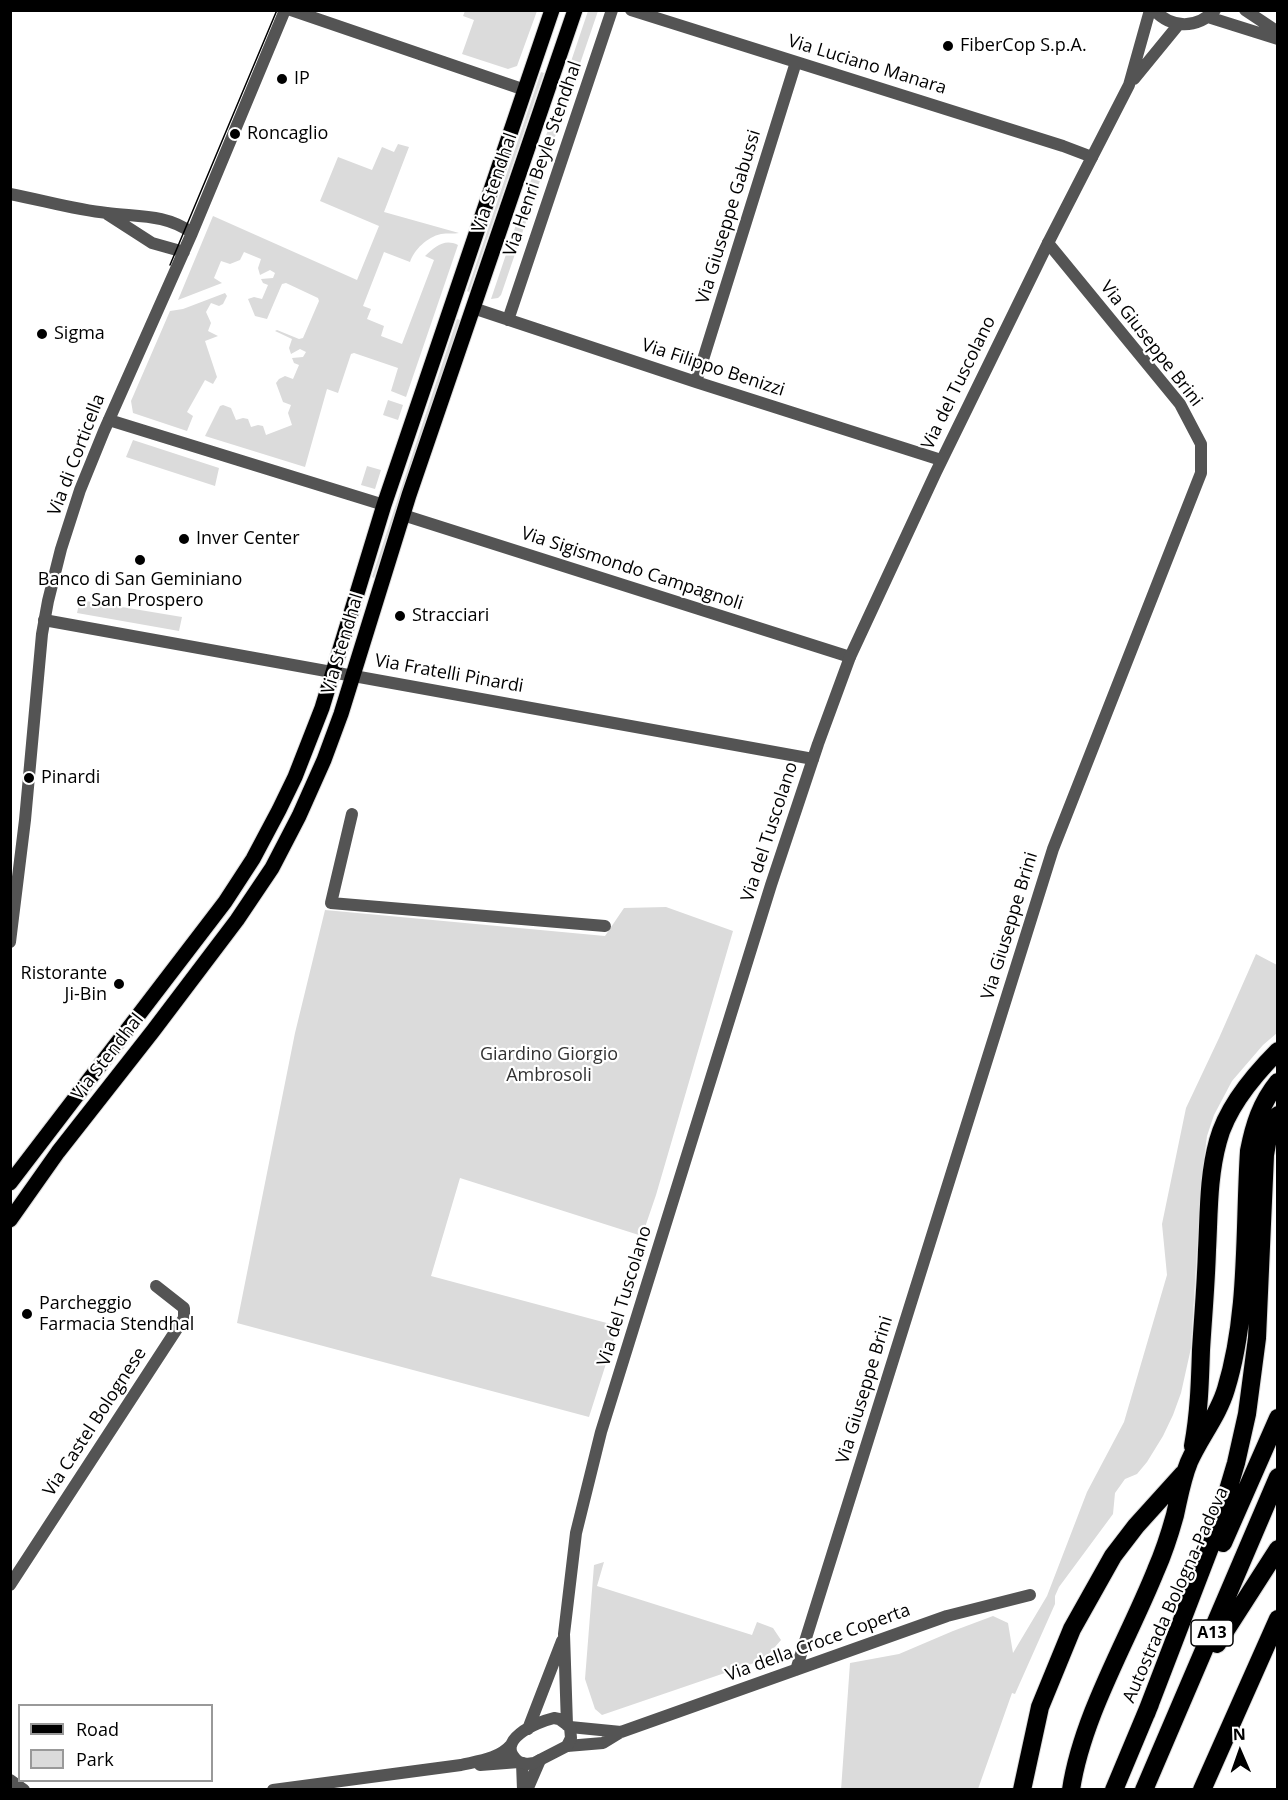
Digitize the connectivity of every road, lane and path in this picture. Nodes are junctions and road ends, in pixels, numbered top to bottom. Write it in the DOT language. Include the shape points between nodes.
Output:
graph roads {
  1 [pos="285,10"];
  2 [pos="291,10"];
  3 [pos="552,10"];
  4 [pos="575,10"];
  5 [pos="612,10"];
  6 [pos="631,10"];
  7 [pos="1150,10"];
  8 [pos="1154,10"];
  9 [pos="1245,10"];
  10 [pos="1211,14"];
  11 [pos="1179,24"];
  12 [pos="1278,32"];
  13 [pos="1278,39"];
  14 [pos="796,62"];
  15 [pos="1130,85"];
  16 [pos="525,90"];
  17 [pos="1092,157"];
  18 [pos="10,194"];
  19 [pos="106,213"];
  20 [pos="192,233"];
  21 [pos="1048,243"];
  22 [pos="184,252"];
  23 [pos="474,308"];
  24 [pos="508,320"];
  25 [pos="696,382"];
  26 [pos="109,420"];
  27 [pos="941,460"];
  28 [pos="384,504"];
  29 [pos="403,515"];
  30 [pos="44,620"];
  31 [pos="850,657"];
  32 [pos="333,672"];
  33 [pos="354,675"];
  34 [pos="813,759"];
  35 [pos="352,814"];
  36 [pos="605,926"];
  37 [pos="10,942"];
  38 [pos="1278,1051"];
  39 [pos="1278,1082"];
  40 [pos="1278,1115"];
  41 [pos="10,1183"];
  42 [pos="10,1220"];
  43 [pos="156,1286"];
  44 [pos="1278,1418"];
  45 [pos="1188,1465"];
  46 [pos="1278,1477"];
  47 [pos="1278,1549"];
  48 [pos="10,1585"];
  49 [pos="1030,1595"];
  50 [pos="1278,1619"];
  51 [pos="564,1634"];
  52 [pos="796,1670"];
  53 [pos="1146,1714"];
  54 [pos="1177,1716"];
  55 [pos="569,1726"];
  56 [pos="528,1729"];
  57 [pos="621,1732"];
  58 [pos="512,1745"];
  59 [pos="567,1746"];
  60 [pos="540,1761"];
  61 [pos="521,1762"];
  62 [pos="460,1765"];
  63 [pos="10,1780"];
  64 [pos="24,1790"];
  65 [pos="273,1790"];
  66 [pos="525,1790"];
  67 [pos="1022,1790"];
  68 [pos="1071,1790"];
  69 [pos="1114,1790"];
  70 [pos="1144,1790"];
  71 [pos="1202,1790"];
  1 -- 20 [label="street, Via di Corticella"];
  2 -- 16 [label="street"];
  3 -- 16 [label="main road, Via Stendhal"];
  4 -- 23 [label="main road, Via Stendhal"];
  5 -- 24 [label="street, Via Henri Beyle Stendhal"];
  6 -- 14 [label="street, Via Luciano Manara"];
  7 -- 15 [label="street"];
  8 -- 11 [label="street"];
  9 -- 12 [label="street"];
  10 -- 11 [label="street" via="1194,24"];
  10 -- 13 [label="street"];
  11 -- 15 [label="street"];
  14 -- 17 [label="street, Via Luciano Manara"];
  14 -- 25 [label="street, Via Giuseppe Gabussi"];
  15 -- 17 [label="street, Via del Tuscolano"];
  16 -- 28 [label="main road, Via Stendhal"];
  17 -- 21 [label="street, Via del Tuscolano"];
  18 -- 19 [label="street"];
  19 -- 20 [label="street" via="162,218"];
  19 -- 22 [label="street" via="152,243"];
  20 -- 22 [label="street, Via di Corticella"];
  21 -- 27 [label="street, Via del Tuscolano"];
  21 -- 52 [label="street, Via Giuseppe Brini" via="1180,404 1201,444 1201,473 1053,849"];
  22 -- 26 [label="street, Via di Corticella"];
  23 -- 24 [label="street, Via Filippo Benizzi"];
  23 -- 29 [label="main road, Via Stendhal"];
  24 -- 25 [label="street, Via Filippo Benizzi"];
  25 -- 27 [label="street, Via Filippo Benizzi"];
  26 -- 28 [label="street"];
  26 -- 30 [label="street, Via di Corticella" via="73,511"];
  27 -- 31 [label="street, Via del Tuscolano"];
  28 -- 32 [label="main road, Via Stendhal"];
  29 -- 31 [label="street, Via Sigismondo Campagnoli"];
  29 -- 33 [label="main road, Via Stendhal"];
  30 -- 32 [label="street, Via Fratelli Pinardi"];
  30 -- 37 [label="street, Via di Corticella"];
  31 -- 34 [label="street, Via del Tuscolano"];
  32 -- 33 [label="street, Via Fratelli Pinardi"];
  32 -- 41 [label="main road, Via Stendhal" via="295,777 240,879"];
  33 -- 34 [label="street, Via Fratelli Pinardi"];
  33 -- 42 [label="main road, Via Stendhal" via="317,777 265,878"];
  34 -- 51 [label="street, Via del Tuscolano" via="601,1432 576,1533"];
  35 -- 36 [label="street" via="331,903"];
  38 -- 45 [label="highway" via="1258,1070 1241,1095 1218,1140 1209,1202 1195,1436"];
  39 -- 45 [label="highway" via="1260,1109 1249,1151 1241,1306 1230,1373 1218,1410"];
  40 -- 53 [label="highway" via="1265,1155 1257,1338 1236,1463 1214,1537"];
  43 -- 48 [label="street, Via Castel Bolognese" via="184,1308 184,1318"];
  44 -- 53 [label="highway, Autostrada Bologna-Padova / A13"];
  45 -- 67 [label="highway" via="1113,1556 1072,1629 1040,1707"];
  45 -- 68 [label="highway" via="1157,1570 1095,1710"];
  46 -- 54 [label="highway, A13"];
  47 -- 54 [label="highway" via="1226,1629"];
  49 -- 52 [label="street, Via della Croce Coperta" via="947,1616"];
  50 -- 71 [label="highway"];
  51 -- 55 [label="street, Via del Tuscolano"];
  51 -- 56 [label="street, Via del Tuscolano"];
  52 -- 57 [label="street, Via della Croce Coperta"];
  53 -- 69 [label="highway, Autostrada Bologna-Padova / A13"];
  54 -- 70 [label="highway, A13"];
  55 -- 56 [label="street, Via della Croce Coperta" via="554,1718"];
  55 -- 57 [label="street, Via della Croce Coperta"];
  55 -- 59 [label="street" via="571,1738"];
  56 -- 58 [label="street, Via della Croce Coperta" via="517,1735"];
  57 -- 59 [label="street, Via della Croce Coperta" via="603,1743"];
  58 -- 61 [label="street" via="512,1753"];
  58 -- 62 [label="street, Via della Croce Coperta" via="502,1753"];
  59 -- 60 [label="street, Via della Croce Coperta"];
  60 -- 61 [label="street, Via della Croce Coperta"];
  60 -- 66 [label="street"];
  61 -- 62 [label="street, Via della Croce Coperta"];
  61 -- 66 [label="street"];
  62 -- 65 [label="street, Via della Croce Coperta"];
  63 -- 64 [label="street"];
}
